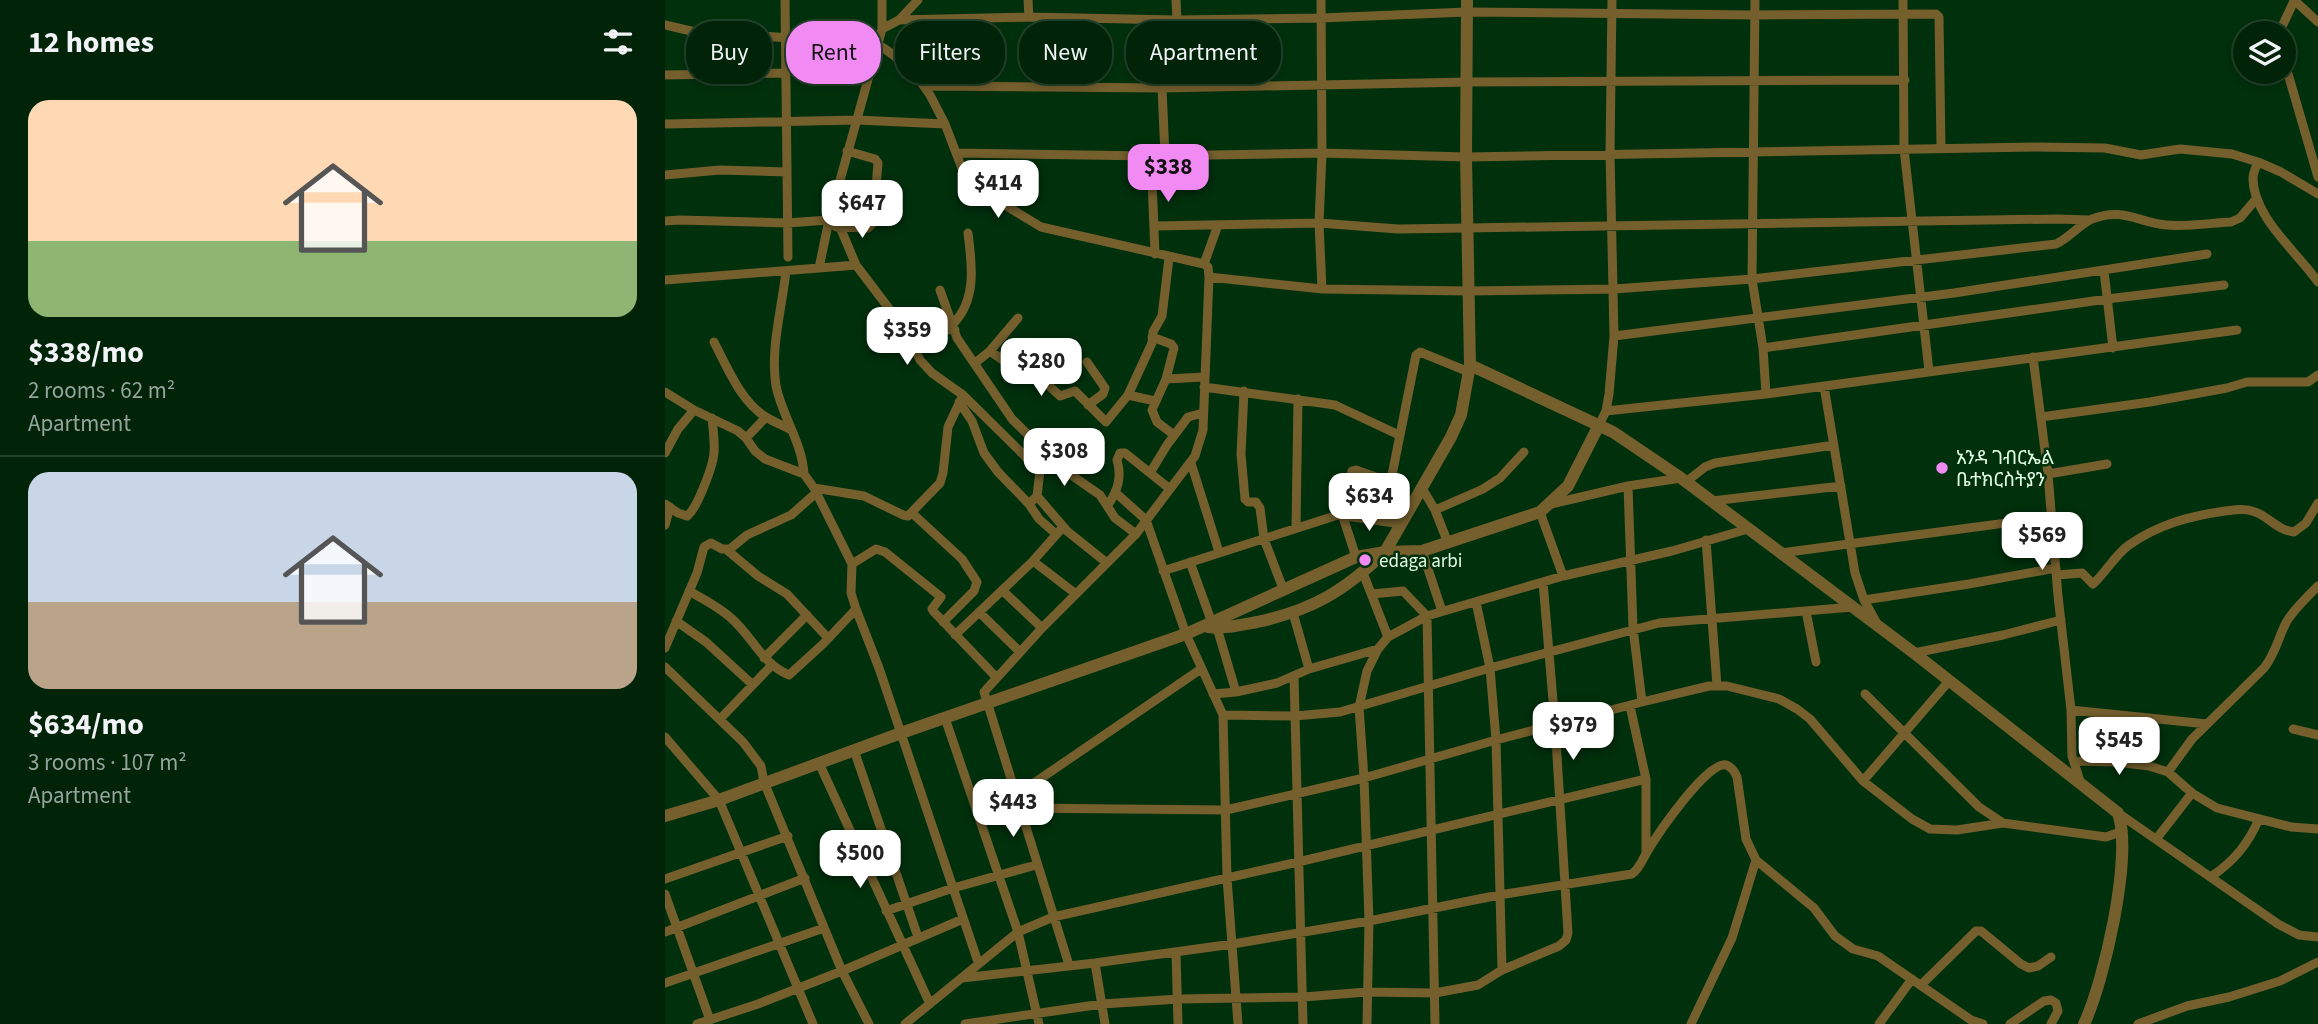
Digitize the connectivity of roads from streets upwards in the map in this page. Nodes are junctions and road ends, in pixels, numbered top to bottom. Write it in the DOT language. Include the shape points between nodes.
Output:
graph roads {
  1 [pos="785,0"];
  2 [pos="882,0"];
  3 [pos="918,0"];
  4 [pos="1028,0"];
  5 [pos="1176,0"];
  6 [pos="1321,0"];
  7 [pos="1612,0"];
  8 [pos="1755,0"];
  9 [pos="1903,0"];
  10 [pos="2294,1"];
  11 [pos="1467,6"];
  12 [pos="1903,13"];
  13 [pos="1612,14"];
  14 [pos="1755,15"];
  15 [pos="1029,18"];
  16 [pos="1321,18"];
  17 [pos="899,20"];
  18 [pos="1177,20"];
  19 [pos="2285,21"];
  20 [pos="2318,22"];
  21 [pos="665,25"];
  22 [pos="882,29"];
  23 [pos="881,33"];
  24 [pos="785,37"];
  25 [pos="881,47"];
  26 [pos="785,73"];
  27 [pos="665,75"];
  28 [pos="1756,79"];
  29 [pos="1905,80"];
  30 [pos="1611,81"];
  31 [pos="1468,82"];
  32 [pos="867,84"];
  33 [pos="2291,84"];
  34 [pos="1322,85"];
  35 [pos="924,86"];
  36 [pos="1180,86"];
  37 [pos="1162,88"];
  38 [pos="857,120"];
  39 [pos="787,122"];
  40 [pos="665,124"];
  41 [pos="946,124"];
  42 [pos="1941,148"];
  43 [pos="1904,149"];
  44 [pos="847,151"];
  45 [pos="1753,152"];
  46 [pos="957,153"];
  47 [pos="1322,153"];
  48 [pos="1611,154"];
  49 [pos="1151,156"];
  50 [pos="1165,156"];
  51 [pos="1466,157"];
  52 [pos="2257,162"];
  53 [pos="786,172"];
  54 [pos="665,175"];
  55 [pos="2318,177"];
  56 [pos="2318,194"];
  57 [pos="2257,198"];
  58 [pos="666,220"];
  59 [pos="2089,220"];
  60 [pos="1911,222"];
  61 [pos="787,223"];
  62 [pos="1319,223"];
  63 [pos="1753,223"];
  64 [pos="828,224"];
  65 [pos="1218,225"];
  66 [pos="1155,226"];
  67 [pos="1612,226"];
  68 [pos="840,228"];
  69 [pos="1468,228"];
  70 [pos="968,233"];
  71 [pos="1156,254"];
  72 [pos="2207,254"];
  73 [pos="788,257"];
  74 [pos="1168,258"];
  75 [pos="1915,259"];
  76 [pos="856,264"];
  77 [pos="1204,264"];
  78 [pos="819,268"];
  79 [pos="786,271"];
  80 [pos="2104,271"];
  81 [pos="1209,277"];
  82 [pos="1752,279"];
  83 [pos="665,280"];
  84 [pos="2318,282"];
  85 [pos="2224,285"];
  86 [pos="1322,289"];
  87 [pos="1614,289"];
  88 [pos="940,290"];
  89 [pos="1468,291"];
  90 [pos="1921,297"];
  91 [pos="2107,299"];
  92 [pos="1019,318"];
  93 [pos="1758,318"];
  94 [pos="1925,326"];
  95 [pos="903,327"];
  96 [pos="954,327"];
  97 [pos="2237,330"];
  98 [pos="1614,335"];
  99 [pos="1152,337"];
  100 [pos="714,342"];
  101 [pos="1763,348"];
  102 [pos="2113,348"];
  103 [pos="990,351"];
  104 [pos="2033,356"];
  105 [pos="1087,362"];
  106 [pos="975,363"];
  107 [pos="1469,368"];
  108 [pos="1929,371"];
  109 [pos="2318,375"];
  110 [pos="1166,379"];
  111 [pos="1204,382"];
  112 [pos="1824,386"];
  113 [pos="1244,391"];
  114 [pos="665,392"];
  115 [pos="1766,394"];
  116 [pos="1128,395"];
  117 [pos="961,398"];
  118 [pos="1297,399"];
  119 [pos="1156,401"];
  120 [pos="1088,405"];
  121 [pos="694,410"];
  122 [pos="1606,411"];
  123 [pos="1203,413"];
  124 [pos="766,417"];
  125 [pos="712,418"];
  126 [pos="2041,418"];
  127 [pos="1013,419"];
  128 [pos="1599,425"];
  129 [pos="791,429"];
  130 [pos="1000,431"];
  131 [pos="1174,435"];
  132 [pos="1399,435"];
  133 [pos="746,438"];
  134 [pos="1834,445"];
  135 [pos="1524,452"];
  136 [pos="665,453"];
  137 [pos="1191,463"];
  138 [pos="2108,464"];
  139 [pos="1150,473"];
  140 [pos="804,474"];
  141 [pos="2048,474"];
  142 [pos="1683,480"];
  143 [pos="1390,482"];
  144 [pos="1629,486"];
  145 [pos="1841,486"];
  146 [pos="1422,488"];
  147 [pos="1170,489"];
  148 [pos="815,490"];
  149 [pos="1116,493"];
  150 [pos="1037,496"];
  151 [pos="1711,501"];
  152 [pos="2318,503"];
  153 [pos="1029,504"];
  154 [pos="1108,505"];
  155 [pos="667,506"];
  156 [pos="1546,508"];
  157 [pos="1436,510"];
  158 [pos="912,513"];
  159 [pos="1342,514"];
  160 [pos="2052,517"];
  161 [pos="1146,520"];
  162 [pos="1383,520"];
  163 [pos="1402,524"];
  164 [pos="665,525"];
  165 [pos="1296,528"];
  166 [pos="1748,529"];
  167 [pos="1060,531"];
  168 [pos="1136,534"];
  169 [pos="1264,539"];
  170 [pos="1706,540"];
  171 [pos="1448,543"];
  172 [pos="1850,545"];
  173 [pos="727,550"];
  174 [pos="1422,551"];
  175 [pos="1219,552"];
  176 [pos="1385,552"];
  177 [pos="1780,554"];
  178 [pos="1356,557"];
  179 [pos="1033,561"];
  180 [pos="1190,562"];
  181 [pos="1630,562"];
  182 [pos="1107,563"];
  183 [pos="852,564"];
  184 [pos="1163,571"];
  185 [pos="2057,572"];
  186 [pos="1363,573"];
  187 [pos="1563,576"];
  188 [pos="1543,582"];
  189 [pos="1002,590"];
  190 [pos="689,591"];
  191 [pos="1284,591"];
  192 [pos="2316,591"];
  193 [pos="1076,594"];
  194 [pos="1372,594"];
  195 [pos="965,601"];
  196 [pos="1476,602"];
  197 [pos="1858,603"];
  198 [pos="856,609"];
  199 [pos="1442,611"];
  200 [pos="1806,611"];
  201 [pos="978,613"];
  202 [pos="1293,613"];
  203 [pos="807,615"];
  204 [pos="1427,616"];
  205 [pos="1713,617"];
  206 [pos="2061,620"];
  207 [pos="676,621"];
  208 [pos="943,622"];
  209 [pos="1211,626"];
  210 [pos="1042,628"];
  211 [pos="1633,628"];
  212 [pos="1186,634"];
  213 [pos="955,635"];
  214 [pos="828,638"];
  215 [pos="1388,638"];
  216 [pos="665,648"];
  217 [pos="1378,649"];
  218 [pos="1550,651"];
  219 [pos="1020,652"];
  220 [pos="1914,653"];
  221 [pos="768,662"];
  222 [pos="1816,662"];
  223 [pos="665,667"];
  224 [pos="1490,668"];
  225 [pos="1201,669"];
  226 [pos="1310,669"];
  227 [pos="1294,676"];
  228 [pos="996,677"];
  229 [pos="1949,681"];
  230 [pos="753,685"];
  231 [pos="1717,686"];
  232 [pos="1427,687"];
  233 [pos="1236,692"];
  234 [pos="1213,694"];
  235 [pos="1865,694"];
  236 [pos="1642,702"];
  237 [pos="988,703"];
  238 [pos="1630,706"];
  239 [pos="1359,707"];
  240 [pos="2071,710"];
  241 [pos="1223,715"];
  242 [pos="1295,716"];
  243 [pos="945,718"];
  244 [pos="720,719"];
  245 [pos="1555,724"];
  246 [pos="2207,724"];
  247 [pos="2293,729"];
  248 [pos="901,733"];
  249 [pos="1904,735"];
  250 [pos="2318,735"];
  251 [pos="665,737"];
  252 [pos="1496,740"];
  253 [pos="854,750"];
  254 [pos="1430,759"];
  255 [pos="2074,761"];
  256 [pos="818,763"];
  257 [pos="2168,772"];
  258 [pos="1364,778"];
  259 [pos="1646,779"];
  260 [pos="2080,780"];
  261 [pos="1863,781"];
  262 [pos="764,782"];
  263 [pos="2192,793"];
  264 [pos="1298,795"];
  265 [pos="1015,796"];
  266 [pos="719,800"];
  267 [pos="1560,800"];
  268 [pos="1019,808"];
  269 [pos="1226,810"];
  270 [pos="2119,813"];
  271 [pos="1497,815"];
  272 [pos="665,816"];
  273 [pos="2259,819"];
  274 [pos="2003,823"];
  275 [pos="2318,829"];
  276 [pos="1432,830"];
  277 [pos="2123,831"];
  278 [pos="787,836"];
  279 [pos="2157,838"];
  280 [pos="1367,846"];
  281 [pos="740,852"];
  282 [pos="1646,852"];
  283 [pos="1756,860"];
  284 [pos="1299,862"];
  285 [pos="1036,865"];
  286 [pos="1000,875"];
  287 [pos="2212,876"];
  288 [pos="805,878"];
  289 [pos="1227,878"];
  290 [pos="665,879"];
  291 [pos="1564,884"];
  292 [pos="953,888"];
  293 [pos="665,894"];
  294 [pos="1499,895"];
  295 [pos="759,897"];
  296 [pos="907,902"];
  297 [pos="1433,909"];
  298 [pos="886,911"];
  299 [pos="1053,917"];
  300 [pos="963,919"];
  301 [pos="1369,921"];
  302 [pos="676,928"];
  303 [pos="824,928"];
  304 [pos="1302,931"];
  305 [pos="665,932"];
  306 [pos="1017,932"];
  307 [pos="918,937"];
  308 [pos="2318,937"];
  309 [pos="901,944"];
  310 [pos="1233,944"];
  311 [pos="779,945"];
  312 [pos="1176,952"];
  313 [pos="2051,957"];
  314 [pos="978,962"];
  315 [pos="2318,962"];
  316 [pos="1095,963"];
  317 [pos="1069,965"];
  318 [pos="1502,970"];
  319 [pos="842,971"];
  320 [pos="1028,971"];
  321 [pos="693,975"];
  322 [pos="962,978"];
  323 [pos="1917,982"];
  324 [pos="665,984"];
  325 [pos="796,988"];
  326 [pos="1367,992"];
  327 [pos="1435,993"];
  328 [pos="1303,997"];
  329 [pos="1179,999"];
  330 [pos="1237,999"];
  331 [pos="930,1004"];
  332 [pos="1102,1004"];
  333 [pos="1037,1013"];
  334 [pos="711,1020"];
  335 [pos="1970,1022"];
  336 [pos="697,1024"];
  337 [pos="813,1024"];
  338 [pos="869,1024"];
  339 [pos="905,1024"];
  340 [pos="965,1024"];
  341 [pos="1039,1024"];
  342 [pos="1105,1024"];
  343 [pos="1178,1024"];
  344 [pos="1238,1024"];
  345 [pos="1303,1024"];
  346 [pos="1367,1024"];
  347 [pos="1434,1024"];
  348 [pos="1691,1024"];
  349 [pos="1879,1024"];
  350 [pos="1983,1024"];
  351 [pos="2010,1024"];
  352 [pos="2051,1024"];
  353 [pos="2084,1024"];
  354 [pos="2138,1024"];
  1 -- 24 [label="street"];
  2 -- 22 [label="street"];
  3 -- 17 [label="street"];
  4 -- 15 [label="street"];
  5 -- 18 [label="street"];
  6 -- 16 [label="street"];
  7 -- 13 [label="street"];
  8 -- 14 [label="street"];
  9 -- 12 [label="street"];
  10 -- 19 [label="street"];
  10 -- 20 [label="street"];
  11 -- 13 [label="street"];
  11 -- 16 [label="street"];
  11 -- 31 [label="street"];
  12 -- 14 [label="street"];
  12 -- 29 [label="street"];
  12 -- 42 [label="street" via="1939,18"];
  13 -- 14 [label="street"];
  13 -- 30 [label="street"];
  14 -- 28 [label="street"];
  15 -- 17 [label="street"];
  15 -- 18 [label="street"];
  16 -- 18 [label="street"];
  16 -- 34 [label="street"];
  17 -- 22 [label="street"];
  18 -- 36 [label="street"];
  21 -- 24 [label="street" via="691,32"];
  22 -- 23 [label="street"];
  24 -- 26 [label="street"];
  25 -- 35 [label="street" via="902,60"];
  26 -- 27 [label="street"];
  26 -- 39 [label="street"];
  28 -- 29 [label="street"];
  28 -- 30 [label="street"];
  28 -- 45 [label="street"];
  29 -- 43 [label="street"];
  30 -- 31 [label="street"];
  30 -- 48 [label="street"];
  31 -- 34 [label="street"];
  31 -- 51 [label="street"];
  32 -- 38 [label="street"];
  33 -- 55 [label="street"];
  34 -- 36 [label="street"];
  34 -- 47 [label="street"];
  35 -- 37 [label="street"];
  35 -- 41 [label="street"];
  36 -- 37 [label="street"];
  37 -- 50 [label="street"];
  38 -- 39 [label="street"];
  38 -- 41 [label="street"];
  38 -- 44 [label="street"];
  39 -- 40 [label="street"];
  39 -- 53 [label="street"];
  41 -- 46 [label="street"];
  42 -- 43 [label="street"];
  42 -- 52 [label="street" via="2105,148 2141,155 2180,149 2232,154"];
  43 -- 45 [label="street"];
  43 -- 60 [label="street"];
  44 -- 64 [label="street"];
  44 -- 68 [label="street" via="877,160 877,175 871,226"];
  45 -- 48 [label="street"];
  45 -- 63 [label="street"];
  46 -- 49 [label="street"];
  46 -- 71 [label="street" via="971,184 1032,223"];
  47 -- 50 [label="street"];
  47 -- 51 [label="street"];
  47 -- 62 [label="street"];
  48 -- 51 [label="street"];
  48 -- 67 [label="street"];
  49 -- 50 [label="street"];
  49 -- 66 [label="street"];
  51 -- 69 [label="street"];
  52 -- 56 [label="street"];
  52 -- 57 [label="street" via="2253,177"];
  53 -- 54 [label="street" via="720,170"];
  53 -- 61 [label="street"];
  57 -- 59 [label="street" via="2231,222 2164,225 2123,214"];
  57 -- 84 [label="street" via="2279,237"];
  58 -- 61 [label="street"];
  59 -- 60 [label="street"];
  59 -- 75 [label="street" via="2056,244"];
  60 -- 63 [label="street"];
  60 -- 75 [label="street"];
  61 -- 64 [label="street"];
  61 -- 73 [label="street"];
  62 -- 65 [label="street"];
  62 -- 69 [label="street"];
  62 -- 86 [label="street"];
  63 -- 67 [label="street"];
  63 -- 82 [label="street"];
  64 -- 68 [label="street"];
  64 -- 78 [label="street"];
  65 -- 66 [label="street"];
  65 -- 77 [label="street"];
  66 -- 71 [label="street"];
  67 -- 69 [label="street"];
  67 -- 87 [label="street"];
  68 -- 76 [label="street"];
  69 -- 89 [label="street"];
  70 -- 96 [label="street" via="969,293"];
  71 -- 74 [label="street"];
  72 -- 80 [label="street"];
  74 -- 77 [label="street"];
  74 -- 99 [label="street" via="1163,313"];
  75 -- 82 [label="street"];
  75 -- 90 [label="street"];
  76 -- 78 [label="street"];
  76 -- 95 [label="street"];
  77 -- 81 [label="street"];
  78 -- 79 [label="street"];
  79 -- 83 [label="street"];
  79 -- 129 [label="street" via="775,372"];
  80 -- 90 [label="street"];
  80 -- 91 [label="street"];
  81 -- 86 [label="street"];
  81 -- 111 [label="street"];
  82 -- 87 [label="street"];
  82 -- 93 [label="street"];
  85 -- 91 [label="street"];
  86 -- 89 [label="street"];
  87 -- 89 [label="street"];
  87 -- 98 [label="street"];
  88 -- 96 [label="street"];
  89 -- 107 [label="street"];
  90 -- 93 [label="street"];
  90 -- 94 [label="street"];
  91 -- 94 [label="street"];
  91 -- 102 [label="street"];
  92 -- 103 [label="street"];
  93 -- 98 [label="street"];
  93 -- 101 [label="street"];
  94 -- 101 [label="street"];
  94 -- 108 [label="street"];
  95 -- 96 [label="street"];
  95 -- 117 [label="street" via="925,366"];
  96 -- 106 [label="street"];
  97 -- 102 [label="street"];
  98 -- 122 [label="street"];
  99 -- 110 [label="street" via="1174,346"];
  99 -- 116 [label="street"];
  100 -- 124 [label="street" via="740,389"];
  101 -- 115 [label="street"];
  102 -- 104 [label="street"];
  103 -- 106 [label="street"];
  103 -- 120 [label="street" via="1014,368 1031,369 1060,396 1075,391"];
  104 -- 108 [label="street"];
  104 -- 126 [label="street"];
  105 -- 120 [label="street" via="1105,388"];
  106 -- 127 [label="street"];
  107 -- 128 [label="street"];
  107 -- 132 [label="street" via="1417,353"];
  107 -- 146 [label="street" via="1461,415"];
  108 -- 112 [label="street"];
  109 -- 126 [label="street" via="2308,382 2238,383"];
  110 -- 111 [label="street"];
  110 -- 119 [label="street"];
  111 -- 113 [label="street"];
  111 -- 123 [label="street"];
  112 -- 115 [label="street"];
  112 -- 134 [label="street"];
  113 -- 118 [label="street"];
  113 -- 169 [label="street" via="1242,482 1245,499 1260,508"];
  114 -- 121 [label="street"];
  115 -- 122 [label="street"];
  116 -- 119 [label="street"];
  116 -- 120 [label="street" via="1106,422"];
  117 -- 130 [label="street"];
  117 -- 153 [label="street" via="984,453"];
  117 -- 158 [label="street" via="948,427 940,483"];
  118 -- 132 [label="street" via="1335,405"];
  118 -- 165 [label="street"];
  119 -- 131 [label="street" via="1152,410 1155,420"];
  121 -- 125 [label="street"];
  121 -- 136 [label="street"];
  122 -- 128 [label="street"];
  123 -- 131 [label="street" via="1188,417"];
  123 -- 137 [label="street" via="1201,440"];
  124 -- 129 [label="street"];
  124 -- 133 [label="street"];
  125 -- 133 [label="street"];
  125 -- 155 [label="street" via="713,462 694,509 687,516"];
  126 -- 141 [label="street"];
  127 -- 130 [label="street"];
  127 -- 154 [label="street" via="1064,470"];
  128 -- 142 [label="street"];
  128 -- 156 [label="street" via="1568,486"];
  129 -- 140 [label="street"];
  130 -- 150 [label="street" via="1040,471"];
  131 -- 139 [label="street"];
  132 -- 143 [label="street"];
  133 -- 140 [label="street" via="765,460"];
  134 -- 142 [label="street" via="1726,460"];
  134 -- 145 [label="street"];
  135 -- 157 [label="street" via="1500,478"];
  137 -- 147 [label="street"];
  137 -- 175 [label="street"];
  138 -- 141 [label="street"];
  139 -- 147 [label="street"];
  139 -- 149 [label="street" via="1121,453"];
  140 -- 148 [label="street"];
  141 -- 160 [label="street"];
  142 -- 144 [label="street"];
  142 -- 151 [label="street"];
  143 -- 159 [label="street" via="1354,470"];
  143 -- 162 [label="street"];
  144 -- 156 [label="street"];
  144 -- 181 [label="street"];
  145 -- 151 [label="street"];
  145 -- 172 [label="street"];
  146 -- 157 [label="street"];
  146 -- 163 [label="street"];
  147 -- 161 [label="street"];
  148 -- 158 [label="street" via="865,496 903,515"];
  148 -- 173 [label="street" via="791,515 747,535"];
  148 -- 183 [label="street"];
  149 -- 154 [label="street"];
  149 -- 161 [label="street"];
  150 -- 153 [label="street"];
  150 -- 167 [label="street"];
  151 -- 166 [label="street"];
  152 -- 185 [label="street" via="2306,523 2294,532 2242,509 2199,515 2177,520 2128,545 2093,584 2082,573"];
  153 -- 167 [label="street" via="1039,519"];
  154 -- 168 [label="street" via="1115,518"];
  155 -- 164 [label="street"];
  156 -- 171 [label="street"];
  156 -- 187 [label="street"];
  157 -- 171 [label="street"];
  158 -- 195 [label="street" via="972,572 977,587"];
  159 -- 162 [label="street"];
  159 -- 165 [label="street"];
  159 -- 178 [label="street"];
  160 -- 172 [label="street"];
  160 -- 185 [label="street"];
  161 -- 168 [label="street"];
  161 -- 184 [label="street"];
  162 -- 163 [label="street"];
  163 -- 176 [label="street"];
  165 -- 169 [label="street"];
  166 -- 170 [label="street"];
  166 -- 177 [label="street"];
  167 -- 179 [label="street"];
  167 -- 182 [label="street"];
  168 -- 182 [label="street"];
  169 -- 175 [label="street"];
  169 -- 191 [label="street"];
  170 -- 181 [label="street"];
  170 -- 205 [label="street"];
  171 -- 174 [label="street"];
  172 -- 177 [label="street"];
  172 -- 197 [label="street"];
  173 -- 190 [label="street" via="711,543 704,547"];
  173 -- 203 [label="street" via="787,594"];
  174 -- 176 [label="street"];
  174 -- 199 [label="street"];
  175 -- 180 [label="street"];
  176 -- 178 [label="street"];
  176 -- 186 [label="street"];
  177 -- 197 [label="street"];
  178 -- 191 [label="street"];
  179 -- 189 [label="street"];
  179 -- 193 [label="street"];
  180 -- 184 [label="street"];
  180 -- 209 [label="street"];
  181 -- 187 [label="street"];
  181 -- 211 [label="street"];
  182 -- 193 [label="street"];
  183 -- 198 [label="street" via="851,593"];
  183 -- 208 [label="street" via="881,549 941,597 932,609"];
  184 -- 212 [label="street"];
  185 -- 197 [label="street"];
  185 -- 206 [label="street"];
  186 -- 194 [label="street"];
  186 -- 202 [label="street" via="1337,592"];
  187 -- 188 [label="street"];
  188 -- 196 [label="street"];
  188 -- 218 [label="street"];
  189 -- 201 [label="street"];
  189 -- 210 [label="street"];
  190 -- 207 [label="street"];
  190 -- 221 [label="street" via="730,616"];
  191 -- 209 [label="street"];
  192 -- 246 [label="street" via="2288,620 2264,667"];
  193 -- 210 [label="street"];
  194 -- 204 [label="street" via="1403,591"];
  194 -- 215 [label="street"];
  195 -- 201 [label="street"];
  195 -- 208 [label="street"];
  196 -- 199 [label="street"];
  196 -- 224 [label="street"];
  197 -- 200 [label="street"];
  197 -- 220 [label="street" via="1878,626"];
  198 -- 214 [label="street"];
  198 -- 248 [label="street"];
  199 -- 204 [label="street"];
  200 -- 205 [label="street"];
  200 -- 222 [label="street"];
  201 -- 213 [label="street"];
  201 -- 219 [label="street"];
  202 -- 209 [label="street"];
  202 -- 226 [label="street"];
  203 -- 214 [label="street"];
  203 -- 221 [label="street"];
  204 -- 215 [label="street"];
  204 -- 232 [label="street"];
  205 -- 211 [label="street"];
  205 -- 231 [label="street"];
  206 -- 220 [label="street"];
  206 -- 240 [label="street"];
  207 -- 216 [label="street"];
  207 -- 230 [label="street"];
  208 -- 213 [label="street"];
  209 -- 212 [label="street"];
  209 -- 233 [label="street"];
  210 -- 219 [label="street"];
  211 -- 218 [label="street"];
  211 -- 236 [label="street"];
  212 -- 225 [label="street"];
  212 -- 237 [label="street"];
  213 -- 228 [label="street"];
  214 -- 221 [label="street" via="789,676"];
  215 -- 217 [label="street"];
  217 -- 226 [label="street"];
  217 -- 239 [label="street" via="1367,671"];
  218 -- 224 [label="street"];
  218 -- 245 [label="street"];
  219 -- 228 [label="street"];
  220 -- 229 [label="street"];
  221 -- 230 [label="street"];
  223 -- 244 [label="street"];
  224 -- 232 [label="street"];
  224 -- 252 [label="street"];
  225 -- 234 [label="street"];
  225 -- 265 [label="street"];
  226 -- 227 [label="street"];
  227 -- 233 [label="street"];
  227 -- 242 [label="street"];
  228 -- 237 [label="street" via="983,692"];
  229 -- 249 [label="street"];
  229 -- 260 [label="street"];
  230 -- 244 [label="street"];
  231 -- 236 [label="street"];
  231 -- 261 [label="street" via="1763,693 1797,709"];
  232 -- 239 [label="street"];
  232 -- 254 [label="street"];
  233 -- 234 [label="street"];
  234 -- 241 [label="street"];
  235 -- 249 [label="street"];
  236 -- 238 [label="street"];
  237 -- 243 [label="street"];
  237 -- 265 [label="street"];
  238 -- 245 [label="street"];
  238 -- 259 [label="street"];
  239 -- 242 [label="street"];
  239 -- 258 [label="street"];
  240 -- 246 [label="street"];
  240 -- 255 [label="street"];
  241 -- 242 [label="street"];
  241 -- 269 [label="street"];
  242 -- 264 [label="street"];
  243 -- 248 [label="street"];
  243 -- 286 [label="street"];
  244 -- 262 [label="street" via="754,755"];
  245 -- 252 [label="street"];
  245 -- 267 [label="street"];
  246 -- 257 [label="street"];
  247 -- 250 [label="street"];
  248 -- 253 [label="street"];
  248 -- 292 [label="street"];
  249 -- 261 [label="street"];
  249 -- 274 [label="street" via="1979,807"];
  251 -- 266 [label="street"];
  252 -- 254 [label="street"];
  252 -- 271 [label="street"];
  253 -- 256 [label="street"];
  253 -- 296 [label="street"];
  254 -- 258 [label="street"];
  254 -- 276 [label="street"];
  255 -- 257 [label="street" via="2116,762"];
  255 -- 260 [label="street"];
  256 -- 262 [label="street"];
  256 -- 298 [label="street"];
  257 -- 263 [label="street"];
  258 -- 264 [label="street"];
  258 -- 280 [label="street"];
  259 -- 267 [label="street"];
  259 -- 282 [label="street"];
  260 -- 270 [label="street"];
  261 -- 274 [label="street" via="1930,830"];
  262 -- 266 [label="street"];
  262 -- 278 [label="street"];
  263 -- 273 [label="street" via="2217,808"];
  263 -- 279 [label="street"];
  264 -- 269 [label="street"];
  264 -- 284 [label="street"];
  265 -- 268 [label="street"];
  266 -- 272 [label="street"];
  266 -- 281 [label="street"];
  267 -- 271 [label="street"];
  267 -- 291 [label="street"];
  268 -- 269 [label="street"];
  268 -- 285 [label="street"];
  269 -- 289 [label="street"];
  270 -- 277 [label="street"];
  270 -- 279 [label="street"];
  271 -- 276 [label="street"];
  271 -- 294 [label="street"];
  273 -- 275 [label="street"];
  273 -- 287 [label="street" via="2249,841"];
  274 -- 277 [label="street" via="2106,837"];
  276 -- 280 [label="street"];
  276 -- 297 [label="street"];
  277 -- 353 [label="street" via="2110,939"];
  278 -- 281 [label="street"];
  278 -- 288 [label="street"];
  279 -- 287 [label="street"];
  280 -- 284 [label="street"];
  280 -- 301 [label="street"];
  281 -- 290 [label="street"];
  281 -- 295 [label="street"];
  282 -- 283 [label="street" via="1686,797 1718,766 1726,765 1737,777 1746,839"];
  282 -- 291 [label="street" via="1632,874"];
  283 -- 323 [label="street" via="1814,908 1835,936 1853,949 1878,956"];
  283 -- 348 [label="street" via="1732,938"];
  284 -- 289 [label="street"];
  284 -- 304 [label="street"];
  285 -- 286 [label="street"];
  285 -- 299 [label="street"];
  286 -- 292 [label="street"];
  286 -- 306 [label="street"];
  287 -- 308 [label="street" via="2287,929"];
  288 -- 295 [label="street"];
  288 -- 303 [label="street"];
  289 -- 299 [label="street"];
  289 -- 310 [label="street"];
  291 -- 294 [label="street"];
  291 -- 318 [label="street" via="1566,940"];
  292 -- 296 [label="street"];
  292 -- 300 [label="street"];
  293 -- 302 [label="street"];
  294 -- 297 [label="street"];
  294 -- 318 [label="street"];
  295 -- 302 [label="street"];
  295 -- 311 [label="street"];
  296 -- 298 [label="street"];
  296 -- 307 [label="street"];
  297 -- 301 [label="street"];
  297 -- 327 [label="street"];
  298 -- 309 [label="street"];
  299 -- 306 [label="street"];
  299 -- 317 [label="street"];
  300 -- 307 [label="street"];
  300 -- 314 [label="street"];
  301 -- 304 [label="street"];
  301 -- 326 [label="street"];
  302 -- 305 [label="street"];
  302 -- 321 [label="street"];
  303 -- 311 [label="street"];
  303 -- 319 [label="street"];
  304 -- 310 [label="street"];
  304 -- 328 [label="street"];
  306 -- 314 [label="street"];
  306 -- 320 [label="street"];
  307 -- 309 [label="street"];
  309 -- 319 [label="street"];
  309 -- 331 [label="street"];
  310 -- 312 [label="street"];
  310 -- 330 [label="street"];
  311 -- 321 [label="street"];
  311 -- 325 [label="street"];
  312 -- 316 [label="street"];
  312 -- 329 [label="street"];
  313 -- 323 [label="street" via="2029,968 1976,931"];
  314 -- 322 [label="street"];
  315 -- 354 [label="street" via="2280,981"];
  316 -- 317 [label="street"];
  316 -- 332 [label="street"];
  317 -- 320 [label="street"];
  318 -- 327 [label="street" via="1478,985"];
  319 -- 325 [label="street"];
  319 -- 338 [label="street"];
  320 -- 322 [label="street"];
  320 -- 333 [label="street"];
  321 -- 324 [label="street"];
  321 -- 334 [label="street"];
  322 -- 331 [label="street"];
  323 -- 335 [label="street"];
  323 -- 349 [label="street"];
  325 -- 334 [label="street"];
  325 -- 337 [label="street"];
  326 -- 327 [label="street"];
  326 -- 328 [label="street"];
  326 -- 346 [label="street"];
  327 -- 347 [label="street"];
  328 -- 330 [label="street"];
  328 -- 345 [label="street"];
  329 -- 330 [label="street"];
  329 -- 332 [label="street"];
  329 -- 343 [label="street"];
  330 -- 344 [label="street"];
  331 -- 339 [label="street"];
  332 -- 333 [label="street"];
  332 -- 342 [label="street"];
  333 -- 340 [label="street"];
  333 -- 341 [label="street"];
  334 -- 336 [label="street"];
  335 -- 350 [label="street"];
  351 -- 352 [label="street" via="2051,1000 2057,1011"];
}
